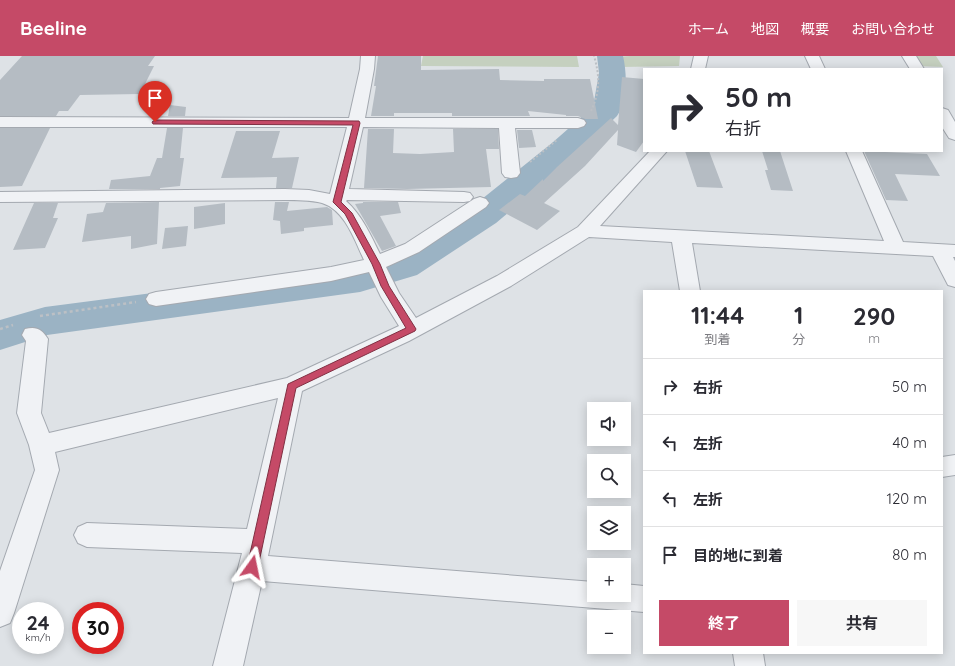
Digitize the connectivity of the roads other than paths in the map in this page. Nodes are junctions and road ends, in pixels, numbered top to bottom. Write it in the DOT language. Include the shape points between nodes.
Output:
graph roads {
  1 [pos="368,56"];
  2 [pos="701,56"];
  3 [pos="812,56"];
  4 [pos="909,56"];
  5 [pos="698,68"];
  6 [pos="818,68"];
  7 [pos="915,68"];
  8 [pos="943,115"];
  9 [pos="0,122"];
  10 [pos="356,123"];
  11 [pos="507,123"];
  12 [pos="578,123"];
  13 [pos="955,135"];
  14 [pos="658,152"];
  15 [pos="854,152"];
  16 [pos="511,173"];
  17 [pos="0,197"];
  18 [pos="338,198"];
  19 [pos="585,231"];
  20 [pos="681,236"];
  21 [pos="897,249"];
  22 [pos="947,251"];
  23 [pos="376,264"];
  24 [pos="955,280"];
  25 [pos="690,290"];
  26 [pos="156,299"];
  27 [pos="28,326"];
  28 [pos="412,329"];
  29 [pos="292,386"];
  30 [pos="41,445"];
  31 [pos="955,465"];
  32 [pos="943,467"];
  33 [pos="87,535"];
  34 [pos="258,541"];
  35 [pos="252,567"];
  36 [pos="587,594"];
  37 [pos="631,598"];
  38 [pos="643,599"];
  39 [pos="0,613"];
  40 [pos="748,654"];
  41 [pos="228,666"];
  42 [pos="750,666"];
  1 -- 10 [label="street"];
  2 -- 5 [label="street"];
  3 -- 6 [label="street"];
  4 -- 7 [label="street"];
  8 -- 13 [label="street"];
  9 -- 10 [label="street"];
  10 -- 11 [label="street"];
  10 -- 18 [label="street"];
  11 -- 12 [label="street"];
  11 -- 16 [label="street"];
  14 -- 19 [label="street"];
  15 -- 21 [label="street"];
  17 -- 18 [label="street" via="278,195"];
  18 -- 23 [label="street"];
  18 -- 23 [label="street" via="472,200 412,248"];
  19 -- 20 [label="street"];
  19 -- 28 [label="street" via="504,281"];
  20 -- 21 [label="street"];
  20 -- 25 [label="street"];
  21 -- 22 [label="street"];
  22 -- 24 [label="street"];
  23 -- 26 [label="street" via="331,274"];
  23 -- 28 [label="street" via="385,286"];
  27 -- 30 [label="street" via="37,339 29,413"];
  28 -- 29 [label="street"];
  29 -- 30 [label="street"];
  29 -- 34 [label="street"];
  30 -- 39 [label="street" via="47,470"];
  31 -- 32 [label="street"];
  33 -- 34 [label="street"];
  34 -- 35 [label="street"];
  35 -- 36 [label="street"];
  35 -- 41 [label="street"];
  37 -- 38 [label="street"];
  40 -- 42 [label="street"];
}
